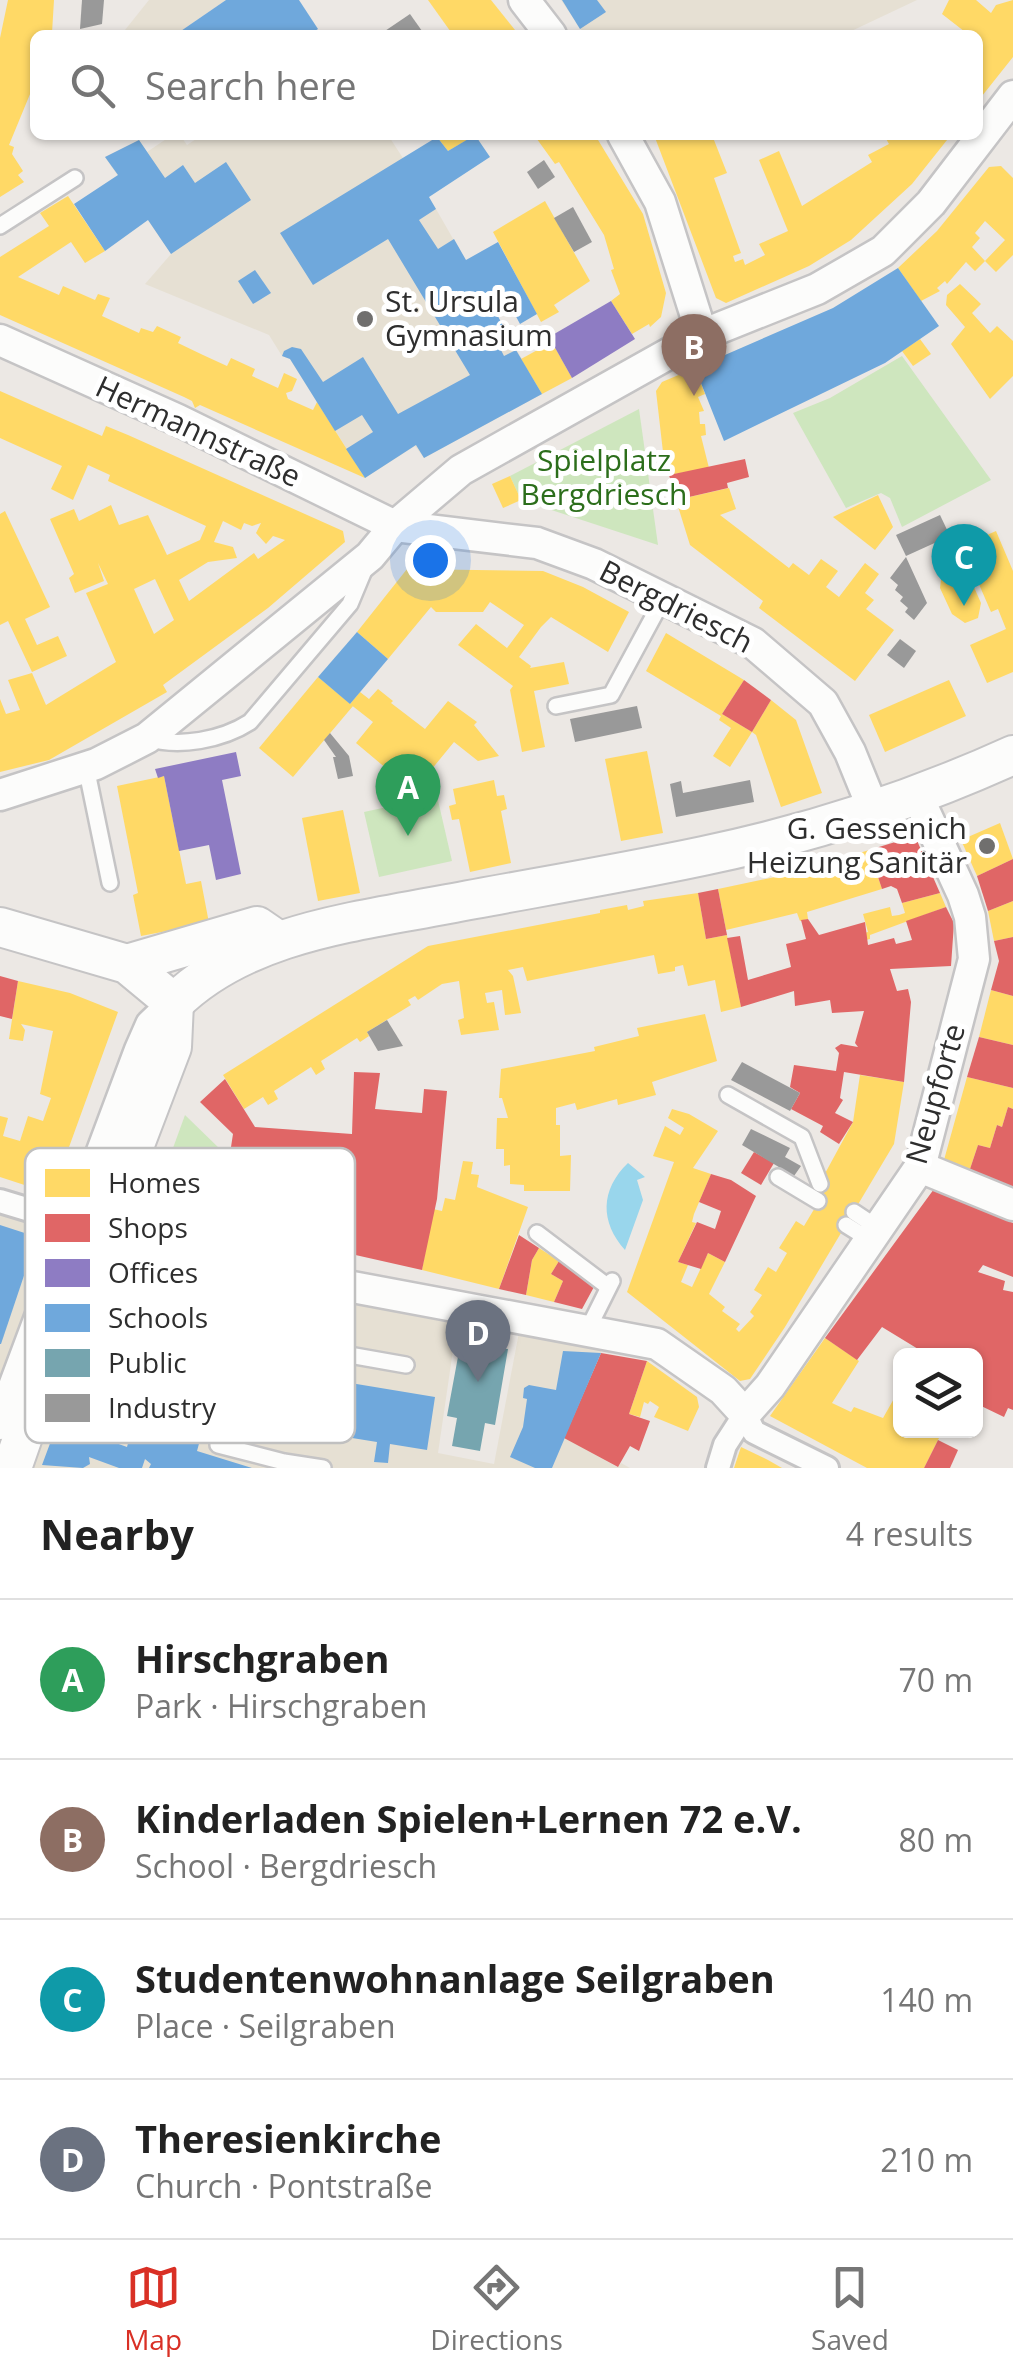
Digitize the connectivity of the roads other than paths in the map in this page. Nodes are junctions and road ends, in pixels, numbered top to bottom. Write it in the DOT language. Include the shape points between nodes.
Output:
graph roads {
  1 [pos="524,0"];
  2 [pos="547,30"];
  3 [pos="1013,96"];
  4 [pos="1003,134"];
  5 [pos="627,140"];
  6 [pos="75,178"];
  7 [pos="0,226"];
  8 [pos="702,335"];
  9 [pos="0,340"];
  10 [pos="395,526"];
  11 [pos="370,556"];
  12 [pos="664,597"];
  13 [pos="556,706"];
  14 [pos="147,738"];
  15 [pos="1013,755"];
  16 [pos="86,767"];
  17 [pos="916,794"];
  18 [pos="0,795"];
  19 [pos="874,811"];
  20 [pos="110,883"];
  21 [pos="0,927"];
  22 [pos="279,941"];
  23 [pos="126,964"];
  24 [pos="174,1003"];
  25 [pos="728,1095"];
  26 [pos="125,1148"];
  27 [pos="920,1167"];
  28 [pos="778,1177"];
  29 [pos="820,1184"];
  30 [pos="0,1201"];
  31 [pos="818,1201"];
  32 [pos="1013,1205"];
  33 [pos="25,1209"];
  34 [pos="537,1233"];
  35 [pos="355,1288"];
  36 [pos="587,1331"];
  37 [pos="355,1354"];
  38 [pos="406,1364"];
  39 [pos="25,1368"];
  40 [pos="745,1414"];
  41 [pos="0,1424"];
  42 [pos="25,1431"];
  43 [pos="218,1444"];
  44 [pos="283,1465"];
  45 [pos="12,1468"];
  46 [pos="323,1468"];
  47 [pos="718,1468"];
  48 [pos="827,1468"];
  1 -- 2 [label="street"];
  3 -- 4 [label="street"];
  4 -- 8 [label="street" via="883,251 817,289"];
  5 -- 8 [label="street" via="660,202"];
  6 -- 7 [label="lane"];
  8 -- 10 [label="street" via="461,470"];
  9 -- 10 [label="street, Hermannstraße"];
  10 -- 11 [label="street"];
  10 -- 12 [label="street, Bergdriesch" via="537,542"];
  11 -- 14 [label="street"];
  11 -- 14 [label="lane" via="350,604 250,722 228,734 178,742"];
  12 -- 13 [label="lane" via="612,695"];
  12 -- 19 [label="street, Bergdriesch" via="752,643 823,703"];
  14 -- 16 [label="street"];
  15 -- 17 [label="street"];
  16 -- 18 [label="street"];
  16 -- 20 [label="lane"];
  17 -- 19 [label="street"];
  17 -- 27 [label="street, Neupforte" via="963,895 974,959"];
  19 -- 22 [label="street" via="706,855"];
  21 -- 23 [label="street"];
  22 -- 23 [label="street" via="257,926"];
  22 -- 24 [label="street" via="208,974"];
  23 -- 24 [label="street"];
  24 -- 26 [label="street" via="172,1047"];
  25 -- 29 [label="lane" via="802,1137"];
  27 -- 32 [label="street"];
  27 -- 40 [label="street, Neupforte" via="862,1226 770,1386"];
  28 -- 31 [label="lane"];
  30 -- 33 [label="street"];
  34 -- 36 [label="lane" via="610,1283"];
  35 -- 36 [label="street"];
  36 -- 40 [label="street" via="668,1350"];
  37 -- 38 [label="lane"];
  39 -- 41 [label="street"];
  40 -- 47 [label="street"];
  40 -- 48 [label="street" via="754,1432"];
  42 -- 45 [label="street"];
  43 -- 44 [label="lane"];
  44 -- 46 [label="lane"];
}
